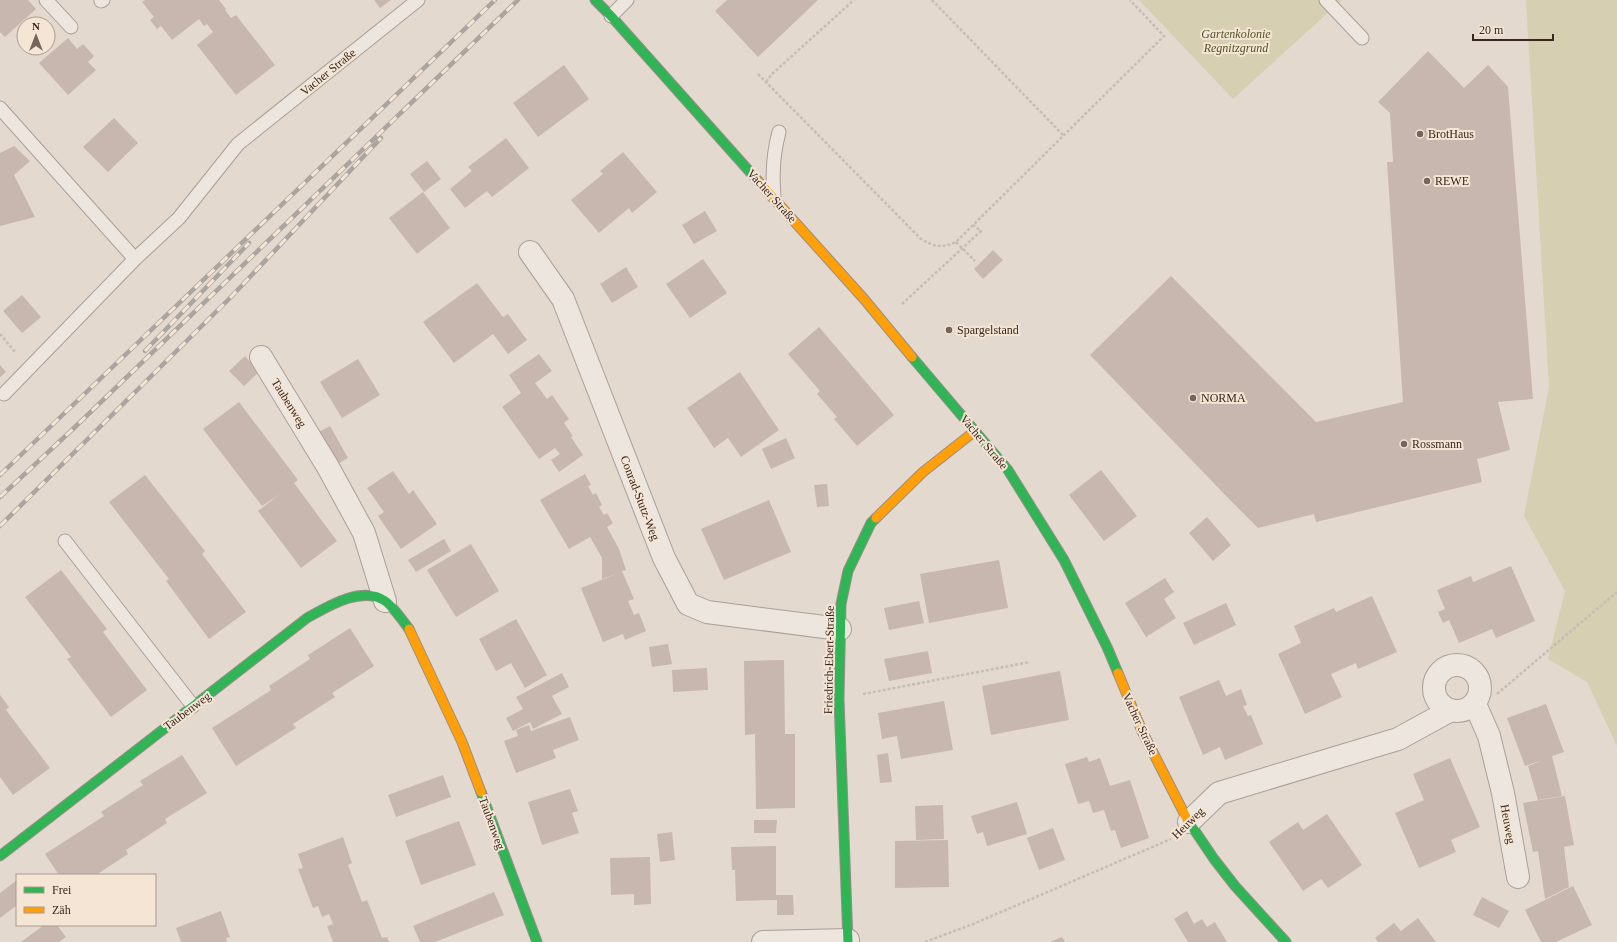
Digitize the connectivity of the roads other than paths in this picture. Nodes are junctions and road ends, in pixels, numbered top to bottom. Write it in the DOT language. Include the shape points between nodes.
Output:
graph roads {
  1 [pos="46,0"];
  2 [pos="418,0"];
  3 [pos="595,0"];
  4 [pos="627,0"];
  5 [pos="1326,0"];
  6 [pos="611,16"];
  7 [pos="71,27"];
  8 [pos="1362,38"];
  9 [pos="0,108"];
  10 [pos="779,132"];
  11 [pos="774,198"];
  12 [pos="530,252"];
  13 [pos="136,259"];
  14 [pos="261,357"];
  15 [pos="4,394"];
  16 [pos="975,431"];
  17 [pos="65,540"];
  18 [pos="385,601"];
  19 [pos="840,629"];
  20 [pos="1477,700"];
  21 [pos="193,706"];
  22 [pos="1451,710"];
  23 [pos="1189,822"];
  24 [pos="0,856"];
  25 [pos="1518,877"];
  26 [pos="848,941"];
  27 [pos="536,942"];
  28 [pos="763,942"];
  29 [pos="1286,942"];
  1 -- 7 [label="lane"];
  2 -- 13 [label="lane, Vacher Straße" via="238,144 179,218"];
  3 -- 6 [label="street, Vacher Straße"];
  4 -- 6 [label="lane"];
  5 -- 8 [label="lane"];
  6 -- 11 [label="street, Vacher Straße"];
  9 -- 13 [label="lane"];
  10 -- 11 [label="lane" via="772,173"];
  11 -- 16 [label="street, Vacher Straße" via="864,299"];
  12 -- 19 [label="street, Conrad-Stutz-Weg" via="563,299 664,558 688,604 707,612"];
  13 -- 15 [label="lane, Vacher Straße"];
  14 -- 18 [label="street, Taubenweg" via="328,467 364,533"];
  16 -- 19 [label="street, Friedrich-Ebert-Straße" via="923,472 871,523 848,571 841,604"];
  16 -- 23 [label="street, Vacher Straße" via="1008,470 1064,560 1107,647 1142,731"];
  17 -- 21 [label="lane"];
  18 -- 21 [label="street, Taubenweg" via="369,595 338,601 307,618"];
  18 -- 27 [label="street, Taubenweg" via="409,630 462,742"];
  19 -- 26 [label="street, Friedrich-Ebert-Straße" via="839,699"];
  20 -- 22 [label="street, Heuweg" via="1464,710"];
  20 -- 22 [label="street, Heuweg" via="1481,689 1476,674 1463,665 1447,667 1440,672 1434,686 1438,701"];
  20 -- 25 [label="street, Heuweg" via="1502,793"];
  21 -- 24 [label="street, Taubenweg"];
  22 -- 23 [label="street, Heuweg" via="1398,738 1219,793"];
  23 -- 29 [label="street, Vacher Straße" via="1235,886"];
  26 -- 28 [label="street"];
}
